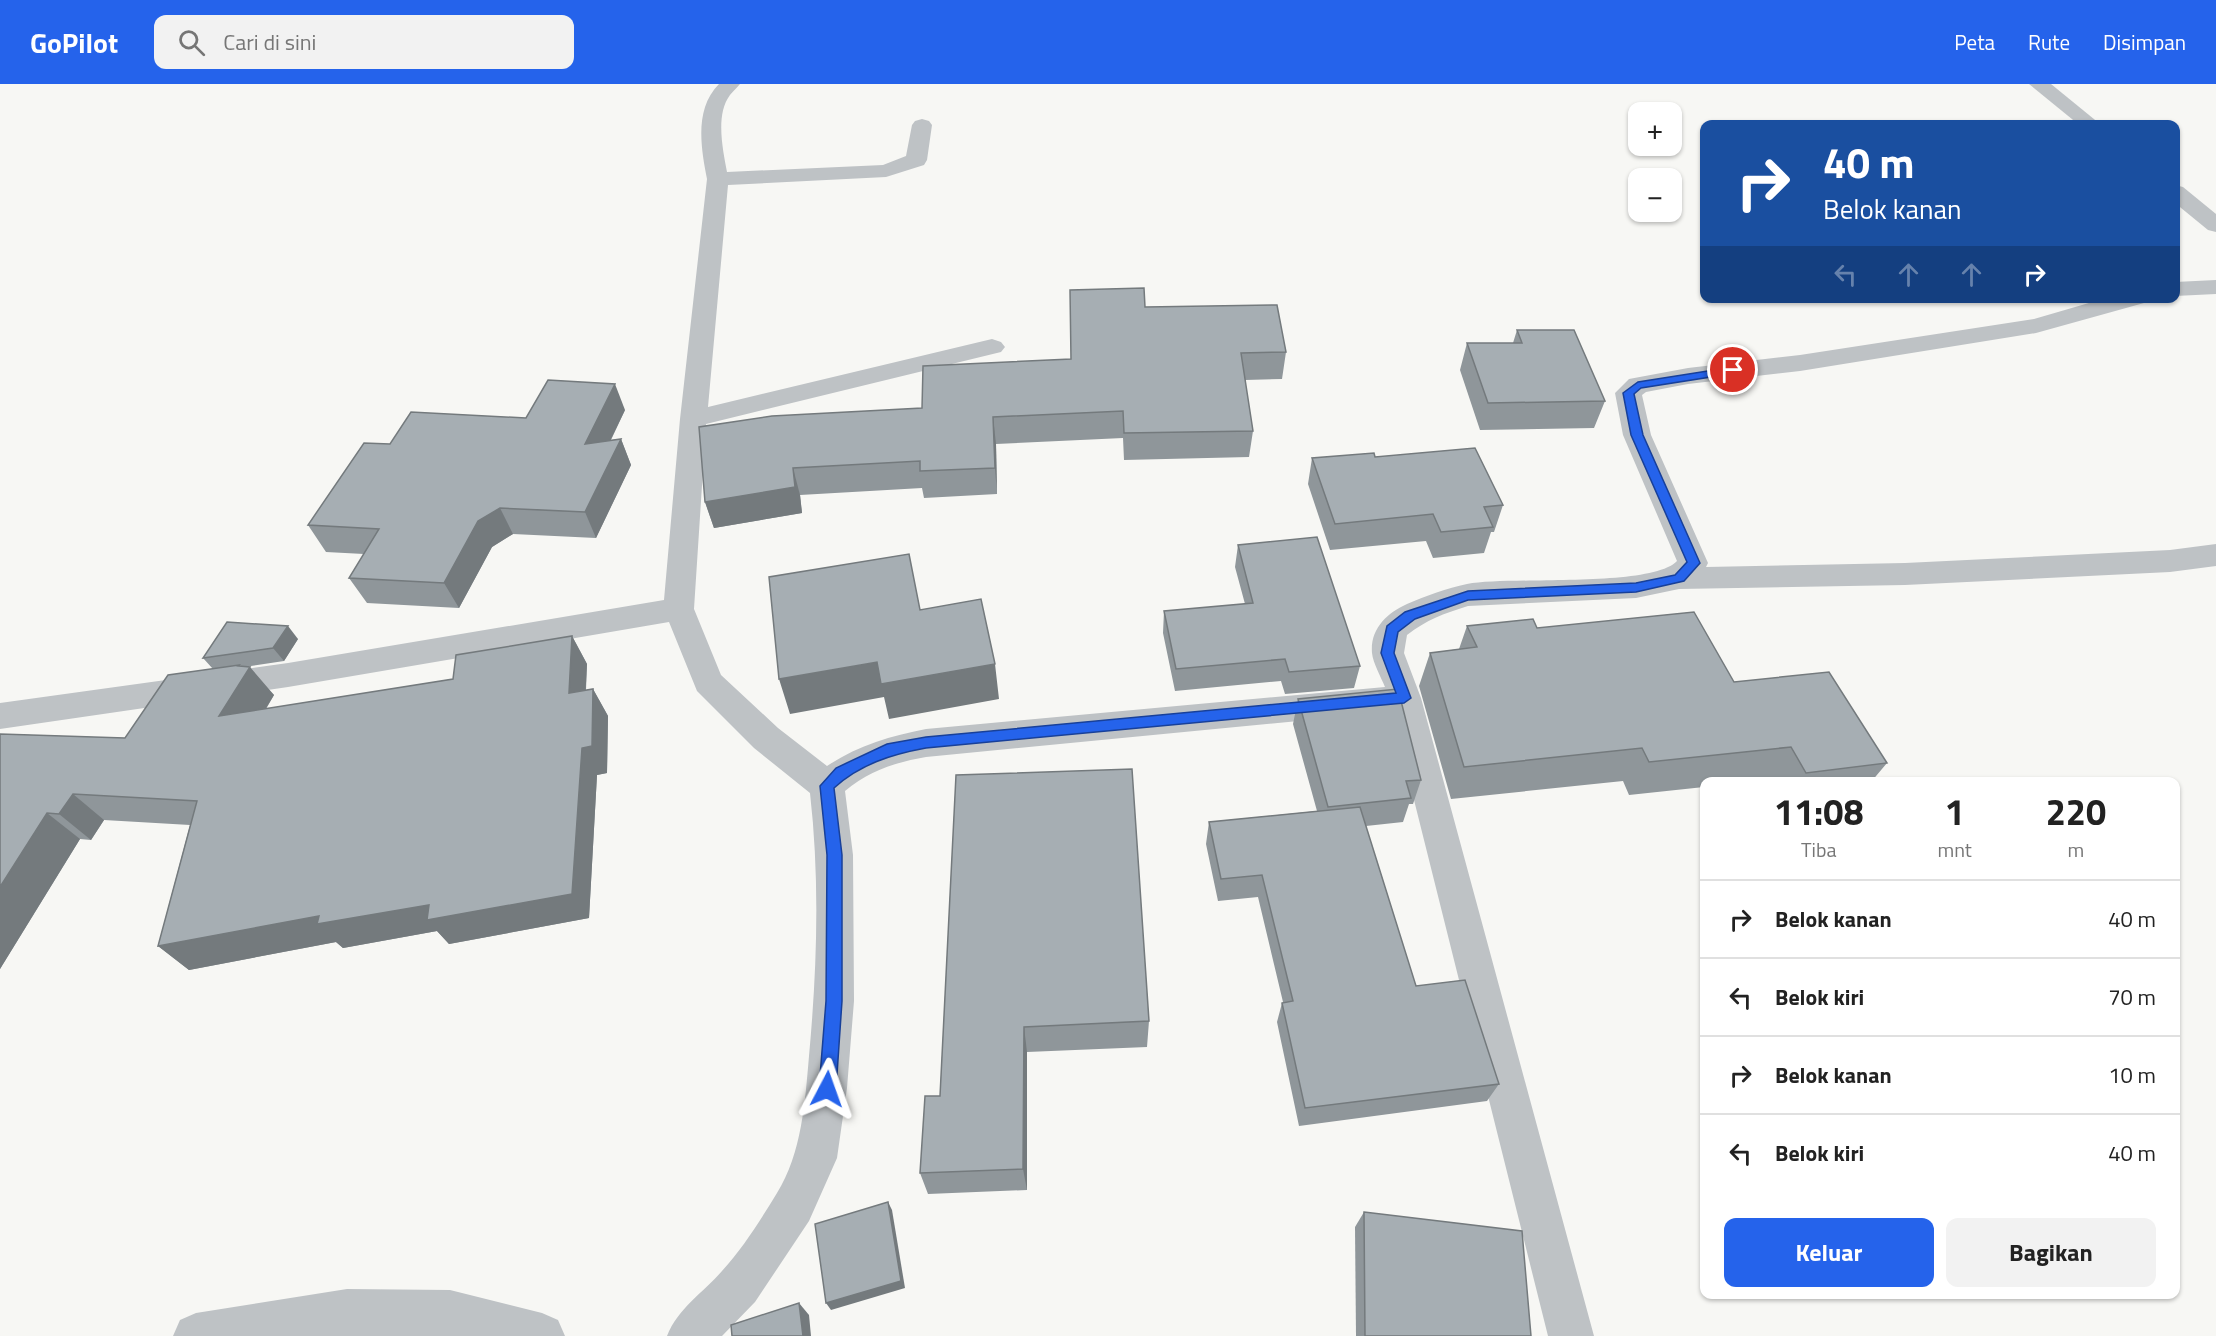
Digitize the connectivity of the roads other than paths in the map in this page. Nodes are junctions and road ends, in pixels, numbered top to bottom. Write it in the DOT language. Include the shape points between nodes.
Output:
graph roads {
  1 [pos="730,84"];
  2 [pos="2039,84"];
  3 [pos="2085,120"];
  4 [pos="922,124"];
  5 [pos="718,179"];
  6 [pos="2180,196"];
  7 [pos="2216,225"];
  8 [pos="2216,287"];
  9 [pos="2180,289"];
  10 [pos="2117,303"];
  11 [pos="992,347"];
  12 [pos="693,419"];
  13 [pos="2216,555"];
  14 [pos="1679,578"];
  15 [pos="680,609"];
  16 [pos="1404,698"];
  17 [pos="0,716"];
  18 [pos="827,786"];
  19 [pos="196,1336"];
  20 [pos="542,1336"];
  21 [pos="690,1336"];
  22 [pos="1571,1336"];
  1 -- 5 [label="street" via="722,90 714,113 712,152"];
  2 -- 3 [label="street"];
  4 -- 5 [label="street" via="916,160 886,171"];
  5 -- 12 [label="street"];
  6 -- 7 [label="street"];
  8 -- 9 [label="street"];
  10 -- 14 [label="street" via="2036,326 1638,385 1628,393 1637,435 1693,563"];
  11 -- 12 [label="street"];
  12 -- 15 [label="street"];
  13 -- 14 [label="street" via="2170,561 1905,574"];
  14 -- 16 [label="street" via="1636,587 1468,596 1426,609 1392,630 1388,653"];
  15 -- 17 [label="street" via="288,675"];
  15 -- 18 [label="street" via="708,682 766,738"];
  16 -- 18 [label="street" via="892,748 841,772"];
  16 -- 22 [label="street"];
  18 -- 21 [label="street" via="835,855 834,1001 827,1089 816,1158 794,1206 739,1286"];
  19 -- 20 [label="street" via="347,1312 450,1313"];
}
